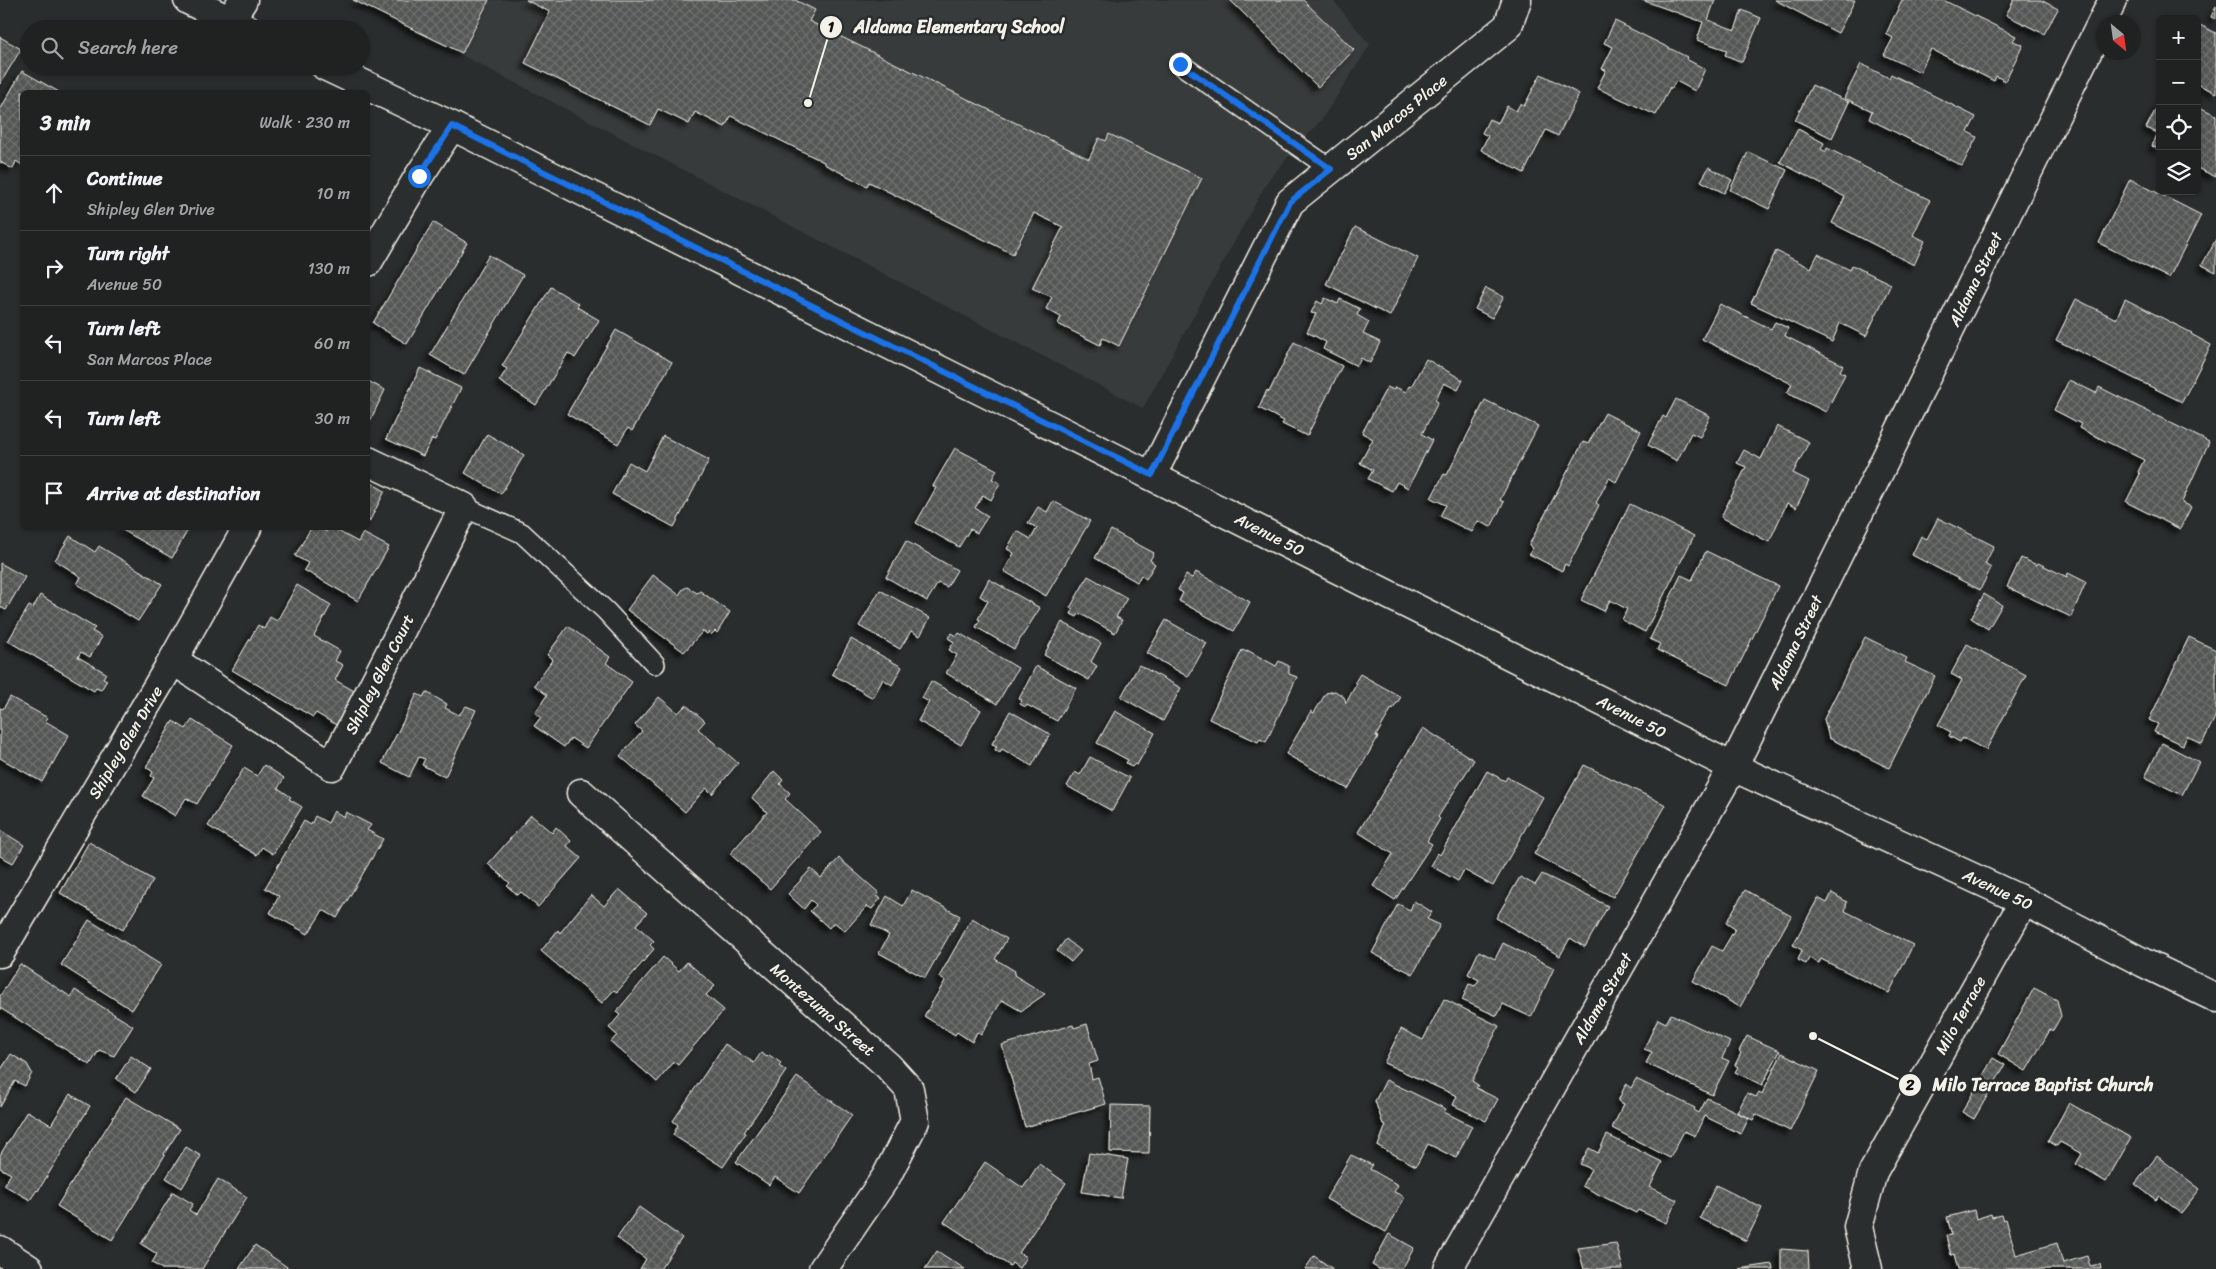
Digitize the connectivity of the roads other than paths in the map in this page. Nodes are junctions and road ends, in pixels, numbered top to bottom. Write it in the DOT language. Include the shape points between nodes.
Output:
graph roads {
  1 [pos="188,0"];
  2 [pos="1517,0"];
  3 [pos="2113,0"];
  4 [pos="240,17"];
  5 [pos="1180,64"];
  6 [pos="344,75"];
  7 [pos="452,126"];
  8 [pos="1331,169"];
  9 [pos="370,259"];
  10 [pos="370,462"];
  11 [pos="1152,475"];
  12 [pos="464,507"];
  13 [pos="246,530"];
  14 [pos="174,660"];
  15 [pos="655,664"];
  16 [pos="1733,767"];
  17 [pos="581,793"];
  18 [pos="2024,900"];
  19 [pos="0,953"];
  20 [pos="2216,998"];
  21 [pos="0,1250"];
  22 [pos="29,1269"];
  23 [pos="823,1269"];
  24 [pos="1448,1269"];
  25 [pos="1868,1269"];
  1 -- 4 [label="street"];
  2 -- 8 [label="street, San Marcos Place" via="1508,26"];
  3 -- 16 [label="street, Aldama Street"];
  5 -- 8 [label="lane"];
  6 -- 7 [label="street, Avenue 50"];
  7 -- 9 [label="street"];
  7 -- 11 [label="street, Avenue 50"];
  8 -- 11 [label="street, San Marcos Place" via="1290,202"];
  10 -- 12 [label="street"];
  11 -- 16 [label="street, Avenue 50"];
  12 -- 14 [label="street, Shipley Glen Court" via="332,766"];
  12 -- 15 [label="lane" via="522,533 606,611"];
  13 -- 14 [label="street, Shipley Glen Drive"];
  14 -- 19 [label="street, Shipley Glen Drive"];
  16 -- 18 [label="street, Avenue 50"];
  16 -- 24 [label="street, Aldama Street"];
  17 -- 23 [label="street, Montezuma Street" via="888,1066 909,1089 915,1121 886,1177"];
  18 -- 20 [label="street, Avenue 50"];
  18 -- 25 [label="street, Milo Terrace" via="1873,1172 1858,1227"];
  21 -- 22 [label="street"];
}
